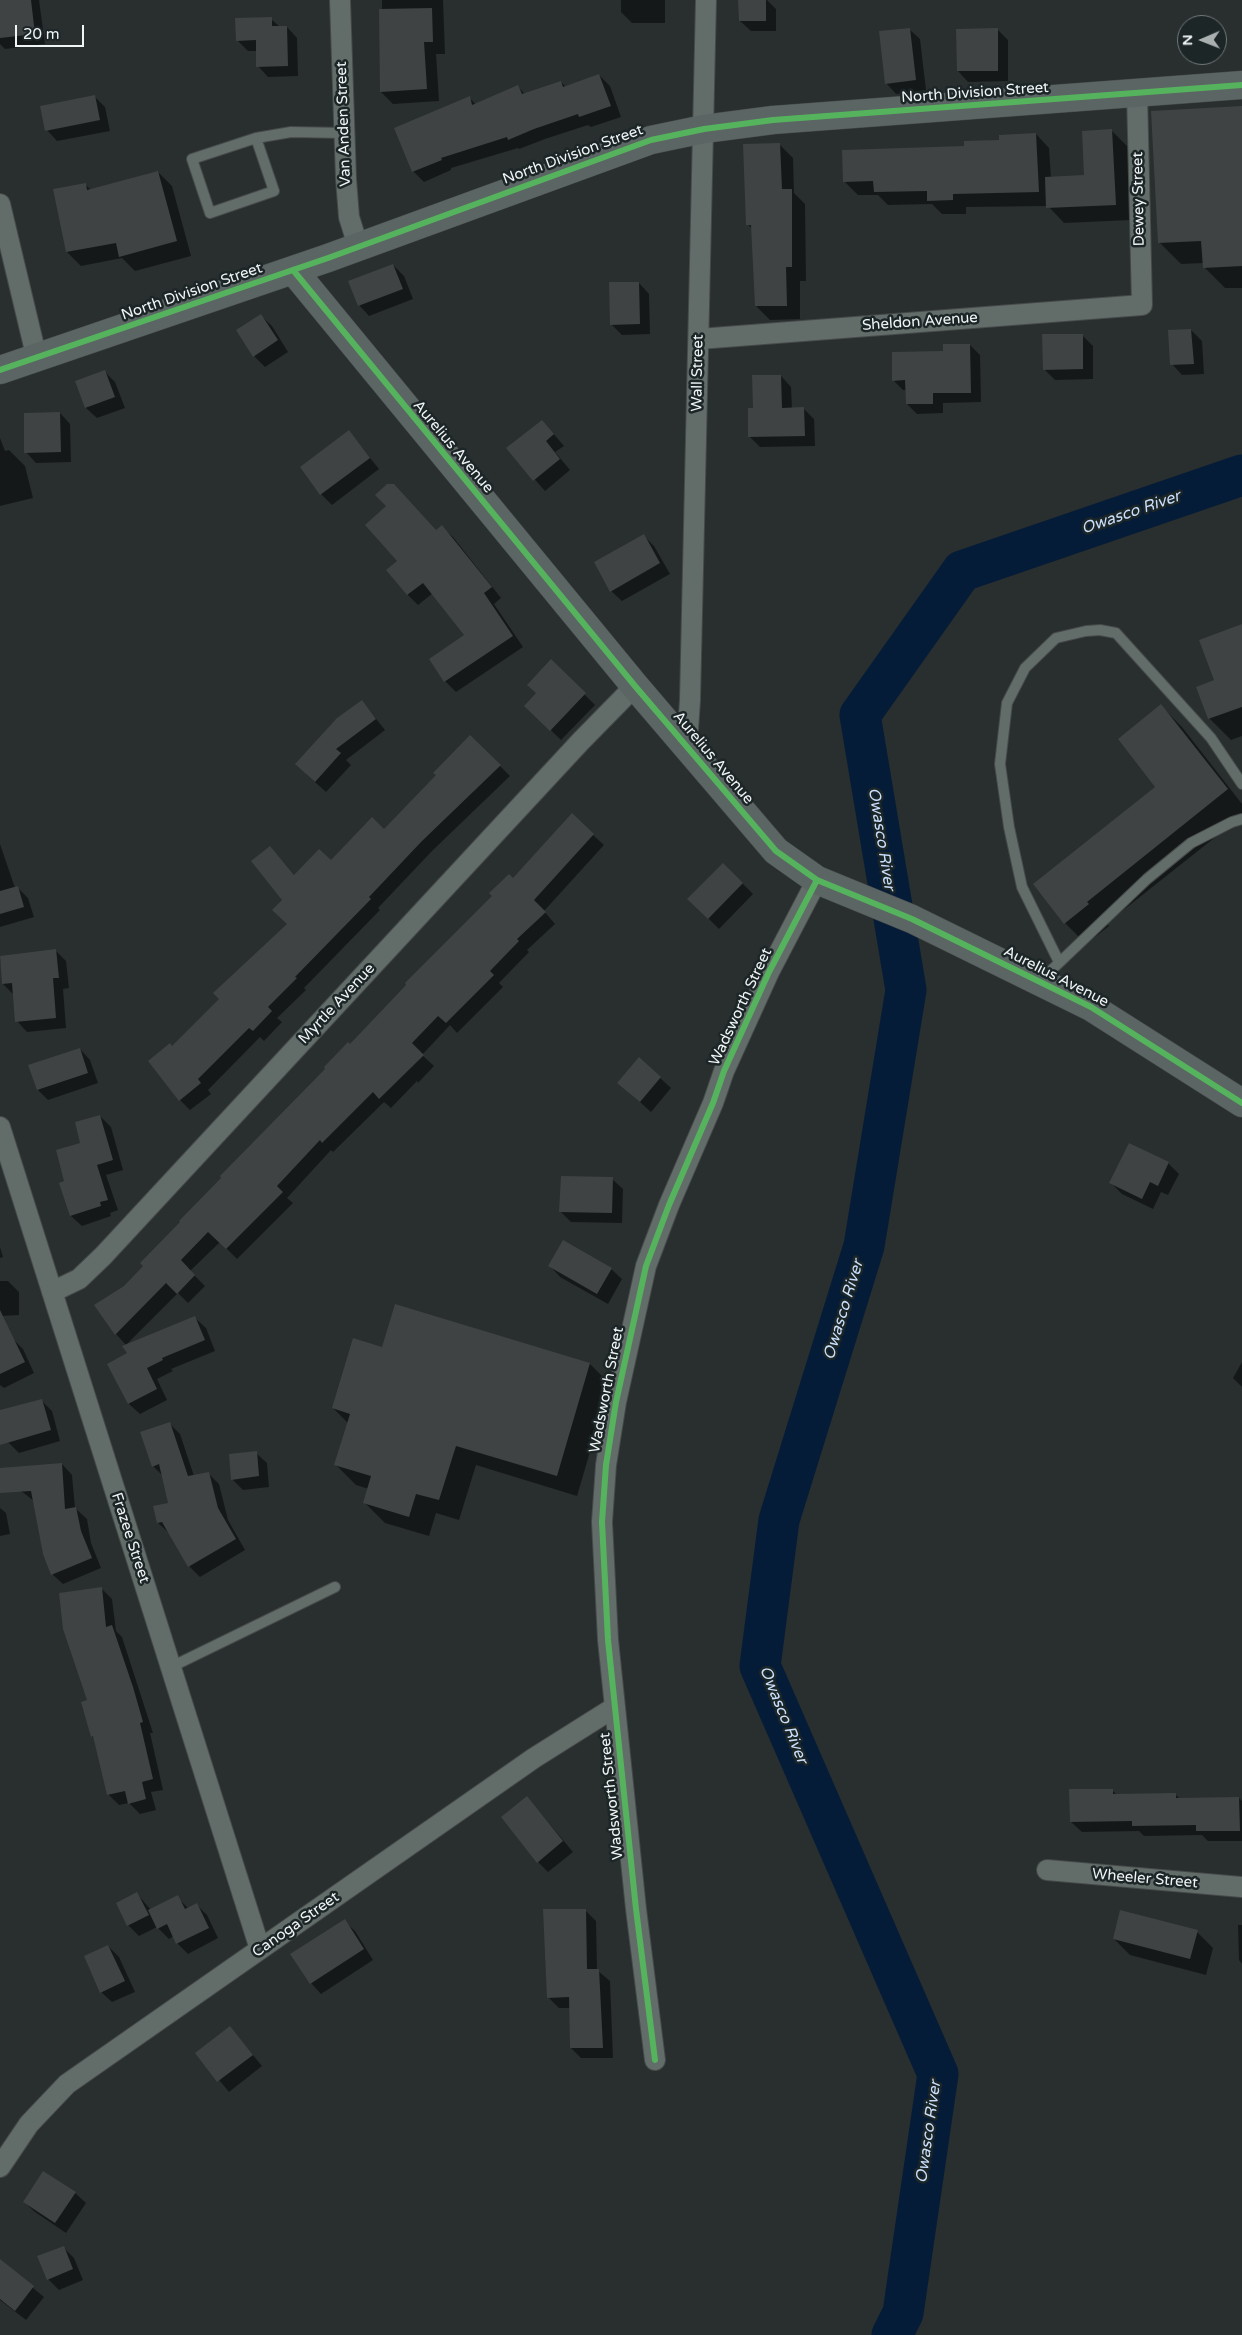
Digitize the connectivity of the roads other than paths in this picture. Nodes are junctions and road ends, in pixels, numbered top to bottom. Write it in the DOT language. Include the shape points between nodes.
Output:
graph roads {
  1 [pos="340,0"];
  2 [pos="706,0"];
  3 [pos="1242,85"];
  4 [pos="1137,93"];
  5 [pos="704,129"];
  6 [pos="344,133"];
  7 [pos="256,138"];
  8 [pos="0,204"];
  9 [pos="358,246"];
  10 [pos="293,270"];
  11 [pos="1142,305"];
  12 [pos="699,339"];
  13 [pos="37,359"];
  14 [pos="0,370"];
  15 [pos="635,686"];
  16 [pos="687,745"];
  17 [pos="1242,784"];
  18 [pos="1242,819"];
  19 [pos="826,884"];
  20 [pos="1050,971"];
  21 [pos="1242,1103"];
  22 [pos="0,1127"];
  23 [pos="52,1292"];
  24 [pos="335,1587"];
  25 [pos="171,1667"];
  26 [pos="614,1707"];
  27 [pos="1047,1870"];
  28 [pos="1242,1887"];
  29 [pos="260,1949"];
  30 [pos="655,2060"];
  31 [pos="0,2167"];
  1 -- 6 [label="street, Van Anden Street"];
  2 -- 5 [label="street, Wall Street"];
  3 -- 4 [label="street, North Division Street"];
  4 -- 5 [label="street, North Division Street" via="774,120"];
  4 -- 11 [label="street, Dewey Street"];
  5 -- 9 [label="street, North Division Street" via="651,140"];
  5 -- 12 [label="street, Wall Street"];
  6 -- 7 [label="lane" via="291,132"];
  6 -- 9 [label="street, Van Anden Street" via="350,217"];
  7 -- 7 [label="lane" via="192,159 210,213 274,191"];
  8 -- 13 [label="street"];
  9 -- 10 [label="street, North Division Street"];
  10 -- 13 [label="street, North Division Street"];
  10 -- 15 [label="street, Aurelius Avenue"];
  11 -- 12 [label="street, Sheldon Avenue"];
  12 -- 16 [label="street, Wall Street"];
  13 -- 14 [label="street, North Division Street"];
  15 -- 16 [label="street, Aurelius Avenue"];
  15 -- 23 [label="street, Myrtle Avenue" via="103,1256 79,1279"];
  16 -- 19 [label="street, Aurelius Avenue" via="776,851"];
  17 -- 20 [label="lane" via="1211,738 1116,633 1086,631 1056,638 1025,668 1007,703 1000,764 1022,887"];
  18 -- 20 [label="lane" via="1191,843 1147,879"];
  19 -- 20 [label="street, Aurelius Avenue" via="912,919 973,950"];
  19 -- 26 [label="street, Wadsworth Street" via="769,972 724,1071 641,1282 614,1411 602,1522"];
  20 -- 21 [label="street, Aurelius Avenue" via="1092,1007"];
  22 -- 23 [label="street, Frazee Street"];
  23 -- 25 [label="street, Frazee Street"];
  24 -- 25 [label="lane"];
  25 -- 29 [label="street, Frazee Street"];
  26 -- 29 [label="street, Canoga Street" via="534,1758"];
  26 -- 30 [label="street, Wadsworth Street"];
  27 -- 28 [label="street, Wheeler Street"];
  29 -- 31 [label="street, Canoga Street" via="67,2084 29,2124"];
}
